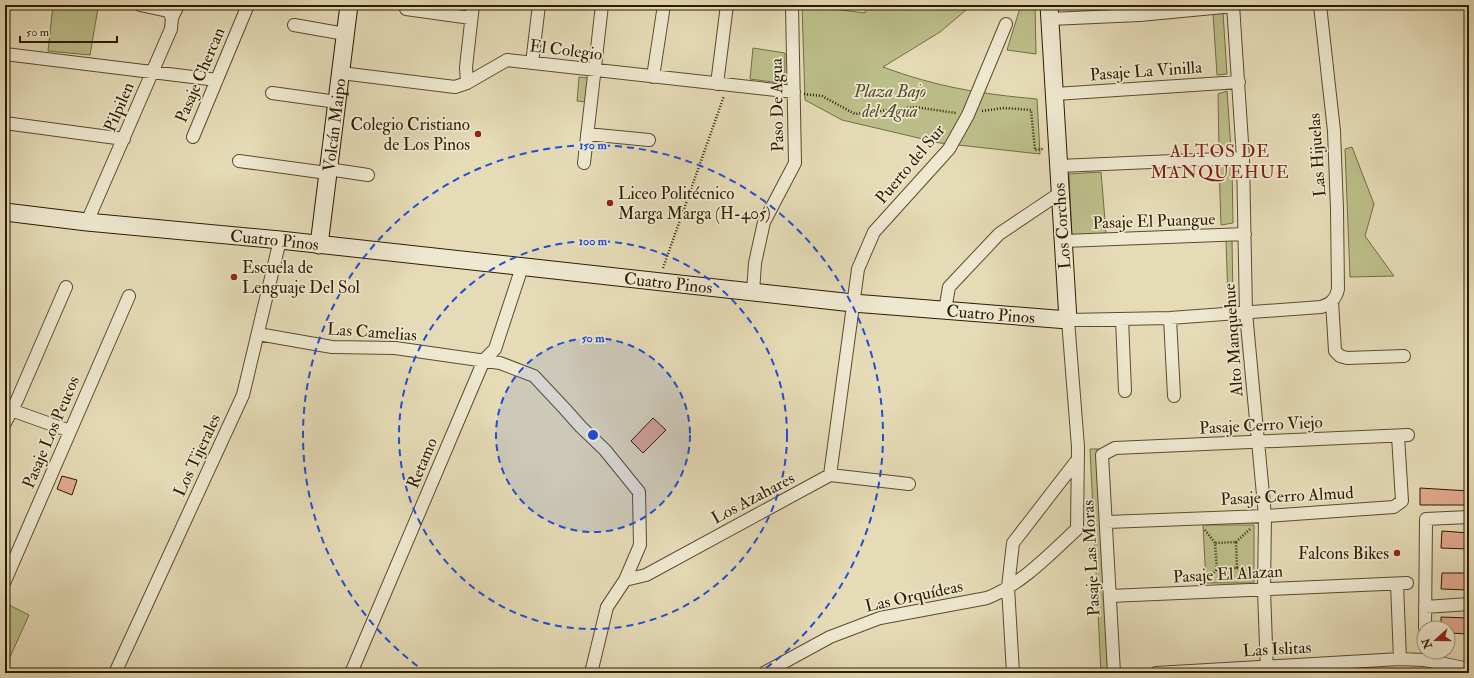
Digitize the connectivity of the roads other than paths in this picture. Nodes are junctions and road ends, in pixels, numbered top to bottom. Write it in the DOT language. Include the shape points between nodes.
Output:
graph roads {
  1 [pos="140,5"];
  2 [pos="178,5"];
  3 [pos="248,5"];
  4 [pos="349,5"];
  5 [pos="473,5"];
  6 [pos="539,5"];
  7 [pos="602,5"];
  8 [pos="664,5"];
  9 [pos="727,5"];
  10 [pos="792,5"];
  11 [pos="1320,5"];
  12 [pos="1234,6"];
  13 [pos="406,9"];
  14 [pos="1049,12"];
  15 [pos="172,18"];
  16 [pos="471,18"];
  17 [pos="1006,24"];
  18 [pos="294,25"];
  19 [pos="345,34"];
  20 [pos="5,54"];
  21 [pos="532,63"];
  22 [pos="594,70"];
  23 [pos="152,73"];
  24 [pos="341,73"];
  25 [pos="653,77"];
  26 [pos="217,80"];
  27 [pos="1240,82"];
  28 [pos="467,83"];
  29 [pos="722,85"];
  30 [pos="794,92"];
  31 [pos="272,93"];
  32 [pos="1054,94"];
  33 [pos="337,102"];
  34 [pos="5,123"];
  35 [pos="587,134"];
  36 [pos="193,137"];
  37 [pos="124,139"];
  38 [pos="649,140"];
  39 [pos="1243,158"];
  40 [pos="239,161"];
  41 [pos="584,163"];
  42 [pos="1059,166"];
  43 [pos="328,171"];
  44 [pos="368,175"];
  45 [pos="1060,193"];
  46 [pos="5,212"];
  47 [pos="87,222"];
  48 [pos="1245,234"];
  49 [pos="280,240"];
  50 [pos="1064,241"];
  51 [pos="319,245"];
  52 [pos="522,267"];
  53 [pos="66,287"];
  54 [pos="753,292"];
  55 [pos="129,296"];
  56 [pos="1332,301"];
  57 [pos="853,302"];
  58 [pos="945,310"];
  59 [pos="1246,313"];
  60 [pos="1170,318"];
  61 [pos="1122,319"];
  62 [pos="1068,320"];
  63 [pos="258,334"];
  64 [pos="1404,356"];
  65 [pos="484,360"];
  66 [pos="1125,391"];
  67 [pos="1174,396"];
  68 [pos="11,410"];
  69 [pos="5,423"];
  70 [pos="70,431"];
  71 [pos="1403,436"];
  72 [pos="1259,441"];
  73 [pos="1115,448"];
  74 [pos="1078,453"];
  75 [pos="830,475"];
  76 [pos="909,484"];
  77 [pos="1265,516"];
  78 [pos="1469,518"];
  79 [pos="1107,522"];
  80 [pos="624,580"];
  81 [pos="5,581"];
  82 [pos="1008,587"];
  83 [pos="1264,590"];
  84 [pos="1110,596"];
  85 [pos="1469,604"];
  86 [pos="1425,607"];
  87 [pos="1425,620"];
  88 [pos="1416,657"];
  89 [pos="1400,659"];
  90 [pos="1440,660"];
  91 [pos="1469,668"];
  92 [pos="1267,670"];
  93 [pos="115,673"];
  94 [pos="351,673"];
  95 [pos="591,673"];
  96 [pos="764,673"];
  97 [pos="1013,673"];
  98 [pos="1114,673"];
  99 [pos="1156,673"];
  1 -- 15 [label="street" via="159,7 168,11"];
  2 -- 15 [label="street, Pilpilen"];
  3 -- 26 [label="street, Pasaje Chercan"];
  4 -- 19 [label="street, Volcán Maipo"];
  5 -- 16 [label="street"];
  6 -- 21 [label="street"];
  7 -- 22 [label="street"];
  8 -- 25 [label="street"];
  9 -- 29 [label="street"];
  10 -- 30 [label="street, Paso De Agua"];
  11 -- 56 [label="street, Las Hijuelas" via="1334,131 1337,193 1338,289"];
  12 -- 14 [label="street" via="1140,15"];
  12 -- 27 [label="street, Alto Manquehue"];
  13 -- 16 [label="street"];
  14 -- 32 [label="street, Los Corchos"];
  15 -- 23 [label="street, Pilpilen" via="171,29"];
  16 -- 28 [label="street"];
  17 -- 57 [label="street, Puerto del Sur" via="968,115 950,149 874,232 858,269"];
  18 -- 19 [label="street"];
  19 -- 24 [label="street, Volcán Maipo"];
  20 -- 23 [label="street"];
  21 -- 22 [label="street, El Colegio"];
  21 -- 28 [label="street, El Colegio" via="507,60"];
  22 -- 25 [label="street, El Colegio"];
  22 -- 35 [label="street"];
  23 -- 26 [label="street"];
  23 -- 37 [label="street, Pilpilen"];
  24 -- 28 [label="street, El Colegio" via="455,88"];
  24 -- 33 [label="street, Volcán Maipo"];
  25 -- 29 [label="street, El Colegio"];
  26 -- 36 [label="street, Pasaje Chercan"];
  27 -- 32 [label="street, Pasaje La Vinilla"];
  27 -- 39 [label="street, Alto Manquehue"];
  29 -- 30 [label="street, El Colegio"];
  30 -- 54 [label="street, Paso De Agua" via="795,163 764,222 755,263"];
  31 -- 33 [label="street"];
  32 -- 42 [label="street, Los Corchos"];
  33 -- 43 [label="street, Volcán Maipo"];
  34 -- 37 [label="street"];
  35 -- 38 [label="street"];
  35 -- 41 [label="street"];
  37 -- 47 [label="street, Pilpilen"];
  39 -- 42 [label="street"];
  39 -- 48 [label="street, Alto Manquehue"];
  40 -- 43 [label="street"];
  42 -- 45 [label="street, Los Corchos"];
  43 -- 44 [label="street"];
  43 -- 51 [label="street, Volcán Maipo"];
  45 -- 50 [label="street, Los Corchos"];
  45 -- 58 [label="street" via="999,234 949,287"];
  46 -- 47 [label="street, Cuatro Pinos"];
  47 -- 49 [label="street, Cuatro Pinos"];
  48 -- 50 [label="street, Pasaje El Puangue"];
  48 -- 59 [label="street, Alto Manquehue"];
  49 -- 51 [label="street, Cuatro Pinos"];
  49 -- 63 [label="street, Los Tijerales"];
  50 -- 62 [label="street, Los Corchos"];
  51 -- 52 [label="street, Cuatro Pinos"];
  52 -- 54 [label="street, Cuatro Pinos"];
  52 -- 65 [label="street, Retamo" via="495,349"];
  53 -- 68 [label="street"];
  54 -- 57 [label="street, Cuatro Pinos"];
  55 -- 70 [label="street, Pasaje Los Peucos"];
  56 -- 59 [label="street, Cuatro Pinos" via="1321,307"];
  56 -- 64 [label="street" via="1336,351 1340,356"];
  57 -- 58 [label="street, Cuatro Pinos"];
  57 -- 75 [label="street"];
  58 -- 62 [label="street, Cuatro Pinos"];
  59 -- 60 [label="street, Cuatro Pinos"];
  59 -- 72 [label="street, Alto Manquehue"];
  60 -- 61 [label="street, Cuatro Pinos"];
  60 -- 67 [label="street"];
  61 -- 62 [label="street, Cuatro Pinos"];
  61 -- 66 [label="street"];
  62 -- 74 [label="street, Los Corchos"];
  63 -- 65 [label="street, Las Camelias" via="332,347 395,348"];
  63 -- 93 [label="street, Los Tijerales" via="243,395"];
  65 -- 80 [label="street, Las Camelias" via="500,363 534,376 606,450 640,492 640,545"];
  65 -- 94 [label="street, Retamo"];
  68 -- 69 [label="street"];
  68 -- 70 [label="street"];
  70 -- 81 [label="street, Pasaje Los Peucos"];
  71 -- 72 [label="street, Pasaje Cerro Viejo"];
  71 -- 77 [label="street, Pasaje Cerro Almud" via="1402,501 1394,507"];
  72 -- 73 [label="street, Pasaje Cerro Viejo"];
  72 -- 77 [label="street, Alto Manquehue"];
  73 -- 79 [label="street, Pasaje Las Moras" via="1102,455"];
  74 -- 82 [label="street" via="1013,543"];
  74 -- 82 [label="street, Las Orquídeas" via="1077,529"];
  75 -- 76 [label="street"];
  75 -- 80 [label="street, Los Azahares" via="646,575"];
  77 -- 79 [label="street, Pasaje Cerro Almud"];
  77 -- 83 [label="street, Alto Manquehue"];
  78 -- 86 [label="street" via="1426,519"];
  79 -- 84 [label="street, Pasaje Las Moras"];
  80 -- 95 [label="street" via="606,607"];
  82 -- 96 [label="street, Las Orquídeas" via="987,598 880,618 830,637"];
  82 -- 97 [label="street"];
  83 -- 84 [label="street, Pasaje El Alazan"];
  83 -- 89 [label="street, Pasaje El Alazan" via="1402,584"];
  83 -- 92 [label="street, Alto Manquehue"];
  84 -- 98 [label="street, Pasaje Las Moras"];
  85 -- 86 [label="street"];
  86 -- 87 [label="street"];
  88 -- 89 [label="street, Las Islitas"];
  89 -- 92 [label="street, Las Islitas"];
  90 -- 91 [label="street, Las Islitas"];
  92 -- 99 [label="street, Las Islitas"];
}
